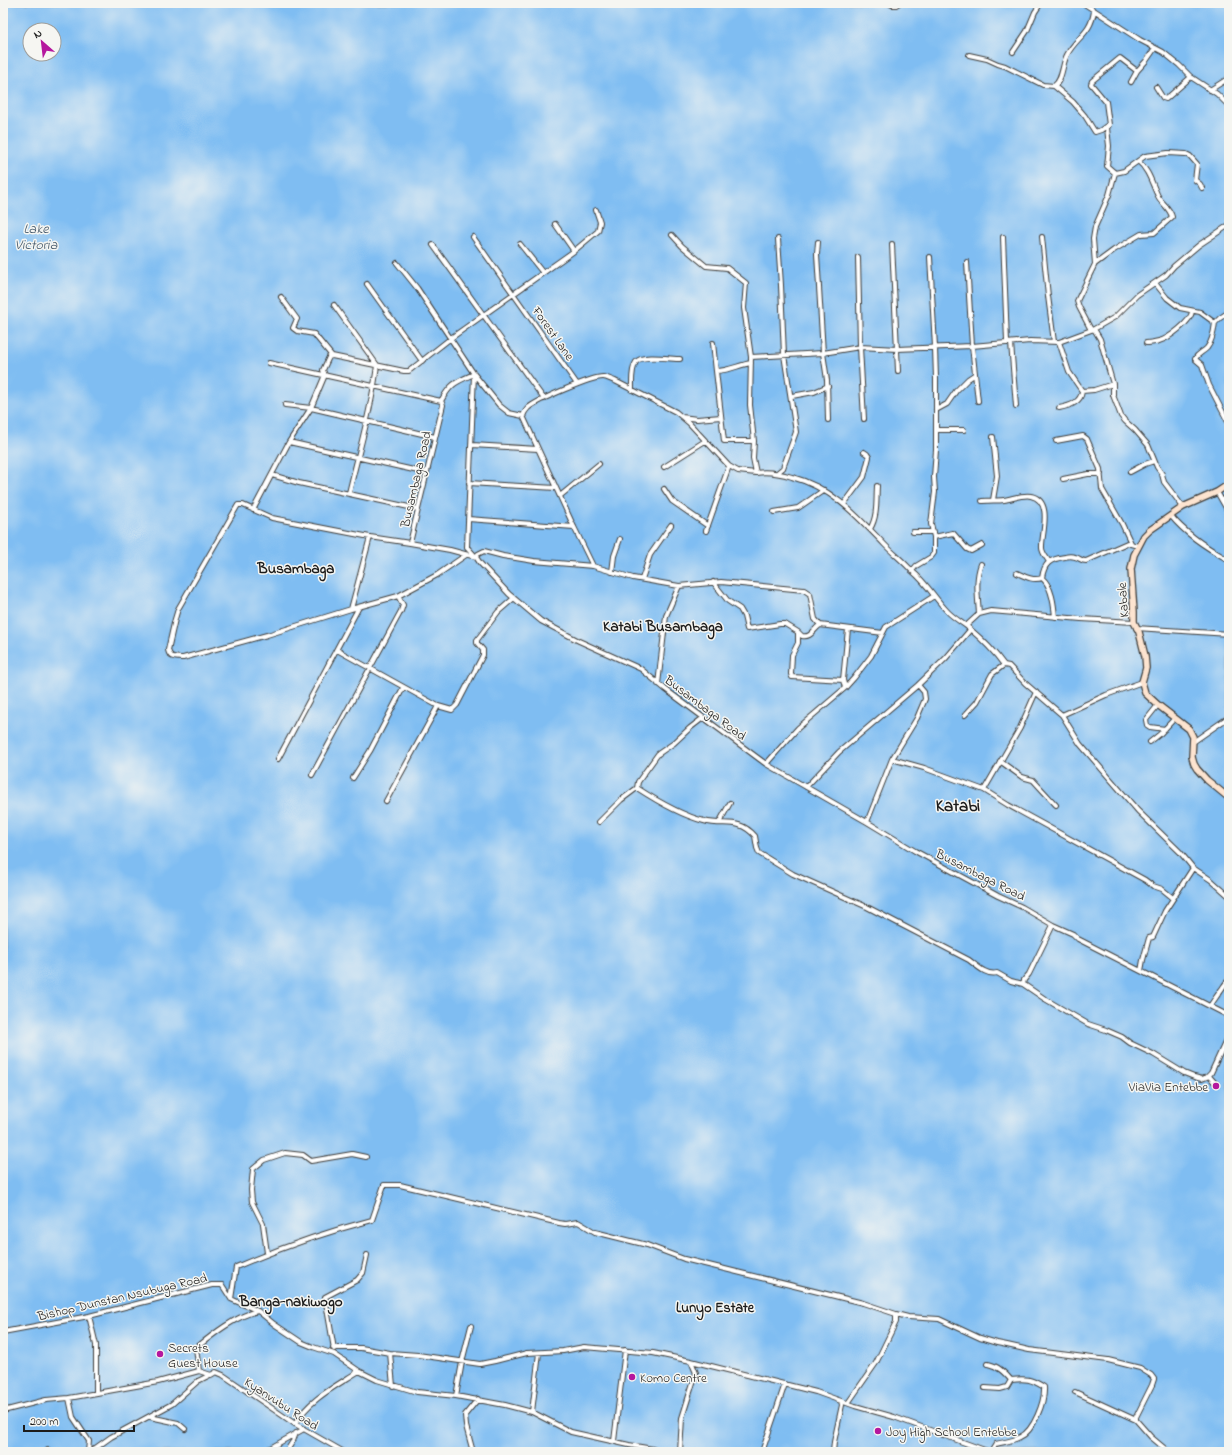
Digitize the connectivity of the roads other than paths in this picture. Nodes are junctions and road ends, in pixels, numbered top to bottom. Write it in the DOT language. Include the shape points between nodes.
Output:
graph roads {
  1 [pos="889,3"];
  2 [pos="899,3"];
  3 [pos="1041,3"];
  4 [pos="1083,3"];
  5 [pos="1094,11"];
  6 [pos="1155,48"];
  7 [pos="1014,52"];
  8 [pos="969,55"];
  9 [pos="1137,71"];
  10 [pos="1191,77"];
  11 [pos="1229,78"];
  12 [pos="1131,82"];
  13 [pos="1054,86"];
  14 [pos="1156,87"];
  15 [pos="1210,90"];
  16 [pos="1229,106"];
  17 [pos="1109,125"];
  18 [pos="1138,161"];
  19 [pos="1115,173"];
  20 [pos="1202,188"];
  21 [pos="596,210"];
  22 [pos="555,224"];
  23 [pos="1229,225"];
  24 [pos="672,235"];
  25 [pos="473,237"];
  26 [pos="1003,237"];
  27 [pos="1042,237"];
  28 [pos="778,239"];
  29 [pos="818,242"];
  30 [pos="520,244"];
  31 [pos="892,244"];
  32 [pos="433,245"];
  33 [pos="574,251"];
  34 [pos="858,257"];
  35 [pos="930,257"];
  36 [pos="968,262"];
  37 [pos="397,263"];
  38 [pos="1095,264"];
  39 [pos="543,273"];
  40 [pos="1155,283"];
  41 [pos="368,284"];
  42 [pos="514,293"];
  43 [pos="281,297"];
  44 [pos="334,305"];
  45 [pos="1192,311"];
  46 [pos="1229,312"];
  47 [pos="483,315"];
  48 [pos="1215,323"];
  49 [pos="1093,329"];
  50 [pos="451,338"];
  51 [pos="713,342"];
  52 [pos="1009,342"];
  53 [pos="1056,342"];
  54 [pos="1146,343"];
  55 [pos="972,346"];
  56 [pos="860,347"];
  57 [pos="935,347"];
  58 [pos="897,349"];
  59 [pos="823,353"];
  60 [pos="784,355"];
  61 [pos="332,356"];
  62 [pos="751,357"];
  63 [pos="680,359"];
  64 [pos="422,361"];
  65 [pos="269,363"];
  66 [pos="751,363"];
  67 [pos="377,365"];
  68 [pos="716,371"];
  69 [pos="898,371"];
  70 [pos="474,374"];
  71 [pos="325,375"];
  72 [pos="974,375"];
  73 [pos="577,384"];
  74 [pos="1113,384"];
  75 [pos="375,386"];
  76 [pos="828,386"];
  77 [pos="632,390"];
  78 [pos="1082,391"];
  79 [pos="792,396"];
  80 [pos="544,399"];
  81 [pos="441,401"];
  82 [pos="978,401"];
  83 [pos="285,405"];
  84 [pos="1016,406"];
  85 [pos="310,408"];
  86 [pos="1059,408"];
  87 [pos="936,410"];
  88 [pos="523,416"];
  89 [pos="682,417"];
  90 [pos="721,417"];
  91 [pos="864,419"];
  92 [pos="828,420"];
  93 [pos="367,421"];
  94 [pos="1229,424"];
  95 [pos="936,430"];
  96 [pos="964,430"];
  97 [pos="435,437"];
  98 [pos="993,438"];
  99 [pos="705,441"];
  100 [pos="754,441"];
  101 [pos="1056,441"];
  102 [pos="289,442"];
  103 [pos="472,445"];
  104 [pos="538,449"];
  105 [pos="864,452"];
  106 [pos="357,458"];
  107 [pos="1154,462"];
  108 [pos="599,464"];
  109 [pos="729,466"];
  110 [pos="664,467"];
  111 [pos="1130,472"];
  112 [pos="427,473"];
  113 [pos="777,473"];
  114 [pos="756,474"];
  115 [pos="1101,474"];
  116 [pos="272,475"];
  117 [pos="1063,479"];
  118 [pos="469,483"];
  119 [pos="1229,484"];
  120 [pos="877,486"];
  121 [pos="556,488"];
  122 [pos="664,489"];
  123 [pos="824,490"];
  124 [pos="1217,492"];
  125 [pos="349,493"];
  126 [pos="560,496"];
  127 [pos="993,500"];
  128 [pos="982,501"];
  129 [pos="844,504"];
  130 [pos="1183,507"];
  131 [pos="418,509"];
  132 [pos="253,510"];
  133 [pos="774,512"];
  134 [pos="1229,514"];
  135 [pos="1171,516"];
  136 [pos="468,519"];
  137 [pos="671,525"];
  138 [pos="708,526"];
  139 [pos="574,527"];
  140 [pos="870,529"];
  141 [pos="706,531"];
  142 [pos="913,532"];
  143 [pos="933,534"];
  144 [pos="370,537"];
  145 [pos="620,539"];
  146 [pos="410,543"];
  147 [pos="1131,543"];
  148 [pos="982,545"];
  149 [pos="1138,546"];
  150 [pos="466,555"];
  151 [pos="476,557"];
  152 [pos="1225,558"];
  153 [pos="1049,562"];
  154 [pos="981,564"];
  155 [pos="593,566"];
  156 [pos="912,571"];
  157 [pos="612,572"];
  158 [pos="1017,573"];
  159 [pos="1042,578"];
  160 [pos="642,580"];
  161 [pos="712,582"];
  162 [pos="679,586"];
  163 [pos="398,596"];
  164 [pos="934,596"];
  165 [pos="514,598"];
  166 [pos="359,607"];
  167 [pos="351,609"];
  168 [pos="979,614"];
  169 [pos="1055,617"];
  170 [pos="820,625"];
  171 [pos="1135,625"];
  172 [pos="966,626"];
  173 [pos="848,629"];
  174 [pos="970,630"];
  175 [pos="798,632"];
  176 [pos="883,633"];
  177 [pos="1229,634"];
  178 [pos="337,650"];
  179 [pos="1004,665"];
  180 [pos="370,669"];
  181 [pos="844,680"];
  182 [pos="1142,682"];
  183 [pos="658,684"];
  184 [pos="918,685"];
  185 [pos="403,688"];
  186 [pos="845,688"];
  187 [pos="1036,692"];
  188 [pos="1158,705"];
  189 [pos="438,706"];
  190 [pos="1062,715"];
  191 [pos="966,716"];
  192 [pos="1229,717"];
  193 [pos="703,718"];
  194 [pos="1175,718"];
  195 [pos="1165,730"];
  196 [pos="1150,742"];
  197 [pos="1193,742"];
  198 [pos="278,759"];
  199 [pos="892,759"];
  200 [pos="1000,761"];
  201 [pos="766,764"];
  202 [pos="312,775"];
  203 [pos="352,778"];
  204 [pos="806,787"];
  205 [pos="637,788"];
  206 [pos="984,790"];
  207 [pos="1229,798"];
  208 [pos="386,801"];
  209 [pos="730,803"];
  210 [pos="1056,805"];
  211 [pos="599,822"];
  212 [pos="867,822"];
  213 [pos="719,823"];
  214 [pos="1193,868"];
  215 [pos="1229,896"];
  216 [pos="1173,898"];
  217 [pos="1053,924"];
  218 [pos="1141,971"];
  219 [pos="1229,980"];
  220 [pos="1023,984"];
  221 [pos="1210,1006"];
  222 [pos="1229,1016"];
  223 [pos="1229,1034"];
  224 [pos="1209,1076"];
  225 [pos="1216,1084"];
  226 [pos="366,1157"];
  227 [pos="267,1253"];
  228 [pos="367,1255"];
  229 [pos="231,1299"];
  230 [pos="258,1311"];
  231 [pos="896,1314"];
  232 [pos="89,1316"];
  233 [pos="471,1326"];
  234 [pos="3,1332"];
  235 [pos="334,1348"];
  236 [pos="625,1350"];
  237 [pos="390,1353"];
  238 [pos="539,1353"];
  239 [pos="334,1354"];
  240 [pos="691,1361"];
  241 [pos="462,1362"];
  242 [pos="988,1364"];
  243 [pos="199,1371"];
  244 [pos="359,1371"];
  245 [pos="210,1375"];
  246 [pos="1011,1380"];
  247 [pos="785,1384"];
  248 [pos="393,1386"];
  249 [pos="985,1388"];
  250 [pos="1075,1392"];
  251 [pos="96,1393"];
  252 [pos="456,1396"];
  253 [pos="69,1398"];
  254 [pos="478,1399"];
  255 [pos="841,1401"];
  256 [pos="848,1403"];
  257 [pos="3,1411"];
  258 [pos="532,1412"];
  259 [pos="150,1416"];
  260 [pos="1136,1420"];
  261 [pos="295,1424"];
  262 [pos="185,1429"];
  263 [pos="304,1429"];
  264 [pos="296,1433"];
  265 [pos="614,1441"];
  266 [pos="89,1452"];
  267 [pos="263,1452"];
  268 [pos="286,1452"];
  269 [pos="344,1452"];
  270 [pos="473,1452"];
  271 [pos="662,1452"];
  272 [pos="680,1452"];
  273 [pos="762,1452"];
  274 [pos="833,1452"];
  275 [pos="991,1452"];
  276 [pos="1169,1452"];
  1 -- 2 [label="street"];
  3 -- 7 [label="street"];
  4 -- 5 [label="street"];
  5 -- 6 [label="street"];
  5 -- 13 [label="street" via="1085,34 1066,56"];
  6 -- 9 [label="street"];
  6 -- 10 [label="street"];
  8 -- 13 [label="street" via="1005,66 1044,85"];
  9 -- 12 [label="street"];
  9 -- 17 [label="street" via="1120,58 1092,81 1091,84 1106,102"];
  10 -- 14 [label="street" via="1166,99"];
  10 -- 15 [label="street"];
  11 -- 15 [label="street"];
  13 -- 17 [label="street" via="1073,102 1095,132"];
  15 -- 16 [label="street"];
  17 -- 19 [label="street" via="1107,166"];
  18 -- 19 [label="street" via="1124,171"];
  18 -- 20 [label="street" via="1145,156 1186,154 1197,164 1195,180"];
  18 -- 38 [label="street" via="1144,167 1159,198 1172,217 1154,233 1140,234"];
  19 -- 38 [label="street" via="1109,195 1095,227"];
  21 -- 33 [label="street" via="600,222 598,231"];
  22 -- 33 [label="street"];
  23 -- 40 [label="street" via="1199,245"];
  24 -- 62 [label="street" via="706,266 727,268 746,283 744,308"];
  25 -- 42 [label="street, Forest Lane"];
  26 -- 52 [label="street"];
  27 -- 53 [label="street"];
  28 -- 60 [label="street"];
  29 -- 59 [label="street"];
  30 -- 39 [label="street"];
  31 -- 58 [label="street"];
  32 -- 47 [label="street"];
  33 -- 39 [label="street"];
  34 -- 56 [label="street"];
  35 -- 57 [label="street"];
  36 -- 55 [label="street"];
  37 -- 50 [label="street"];
  38 -- 49 [label="street" via="1077,301"];
  39 -- 42 [label="street"];
  40 -- 45 [label="street" via="1167,298 1180,308"];
  40 -- 49 [label="street" via="1137,295 1115,317"];
  41 -- 64 [label="street"];
  42 -- 47 [label="street"];
  42 -- 73 [label="street, Forest Lane"];
  43 -- 61 [label="street" via="296,317 297,321 293,328 314,334"];
  44 -- 67 [label="street"];
  45 -- 48 [label="street" via="1200,312"];
  45 -- 54 [label="street" via="1188,320 1165,339"];
  46 -- 48 [label="street"];
  47 -- 50 [label="street"];
  47 -- 80 [label="street"];
  48 -- 94 [label="street" via="1210,343 1195,359 1202,365"];
  49 -- 53 [label="street"];
  49 -- 74 [label="street" via="1100,339"];
  50 -- 64 [label="street"];
  50 -- 70 [label="street"];
  51 -- 68 [label="street"];
  52 -- 53 [label="street"];
  52 -- 55 [label="street"];
  52 -- 84 [label="street"];
  53 -- 78 [label="street" via="1069,372"];
  55 -- 57 [label="street"];
  55 -- 72 [label="street"];
  56 -- 58 [label="street"];
  56 -- 59 [label="street"];
  56 -- 91 [label="street"];
  57 -- 58 [label="street"];
  57 -- 87 [label="street"];
  58 -- 69 [label="street"];
  59 -- 60 [label="street"];
  59 -- 76 [label="street"];
  60 -- 62 [label="street"];
  60 -- 79 [label="street"];
  61 -- 67 [label="street"];
  61 -- 71 [label="street" via="323,370"];
  62 -- 66 [label="street"];
  63 -- 77 [label="street" via="639,359 633,370"];
  64 -- 67 [label="street" via="407,371"];
  65 -- 71 [label="street"];
  66 -- 68 [label="street"];
  66 -- 100 [label="street" via="750,405"];
  67 -- 75 [label="street"];
  68 -- 90 [label="street"];
  70 -- 81 [label="street" via="448,388"];
  70 -- 88 [label="street" via="504,410"];
  70 -- 103 [label="street"];
  71 -- 75 [label="street"];
  71 -- 85 [label="street"];
  72 -- 82 [label="street"];
  72 -- 87 [label="street" via="956,391 947,404"];
  73 -- 77 [label="street" via="604,377"];
  73 -- 80 [label="street"];
  74 -- 78 [label="street"];
  74 -- 107 [label="street" via="1113,395 1121,416 1148,445"];
  75 -- 81 [label="street"];
  75 -- 93 [label="street"];
  76 -- 79 [label="street" via="814,392"];
  76 -- 92 [label="street"];
  77 -- 89 [label="street"];
  78 -- 86 [label="street" via="1082,395 1071,406"];
  79 -- 113 [label="street" via="796,432 783,468"];
  80 -- 88 [label="street" via="528,408"];
  81 -- 97 [label="street, Busambaga Road" via="443,405"];
  83 -- 85 [label="street"];
  85 -- 93 [label="street"];
  85 -- 102 [label="street"];
  87 -- 95 [label="street"];
  88 -- 104 [label="street"];
  89 -- 90 [label="street"];
  89 -- 99 [label="street"];
  90 -- 100 [label="street" via="724,441"];
  93 -- 97 [label="street"];
  93 -- 106 [label="street"];
  95 -- 96 [label="street"];
  95 -- 143 [label="street"];
  97 -- 112 [label="street, Busambaga Road"];
  98 -- 127 [label="street" via="997,476"];
  99 -- 109 [label="street"];
  99 -- 110 [label="street"];
  100 -- 114 [label="street" via="753,458"];
  101 -- 115 [label="street" via="1085,437 1088,439"];
  102 -- 106 [label="street"];
  102 -- 116 [label="street"];
  103 -- 104 [label="street"];
  103 -- 118 [label="street"];
  104 -- 121 [label="street"];
  105 -- 129 [label="street" via="868,457 864,477"];
  106 -- 112 [label="street"];
  106 -- 125 [label="street"];
  107 -- 111 [label="street"];
  107 -- 130 [label="street" via="1168,489"];
  108 -- 126 [label="street"];
  109 -- 114 [label="street" via="738,471"];
  109 -- 138 [label="street"];
  112 -- 131 [label="street, Busambaga Road"];
  113 -- 114 [label="street"];
  113 -- 123 [label="street" via="801,479"];
  115 -- 117 [label="street"];
  115 -- 147 [label="street" via="1102,489"];
  116 -- 125 [label="street"];
  116 -- 132 [label="street"];
  118 -- 121 [label="street"];
  118 -- 136 [label="street"];
  119 -- 124 [label="street, Kabale"];
  120 -- 140 [label="street" via="876,516"];
  121 -- 126 [label="street"];
  122 -- 138 [label="street" via="672,501"];
  123 -- 129 [label="street"];
  123 -- 133 [label="street" via="798,508"];
  124 -- 130 [label="street, Kabale"];
  124 -- 134 [label="street"];
  125 -- 131 [label="street"];
  126 -- 139 [label="street"];
  127 -- 128 [label="street"];
  127 -- 153 [label="street" via="1032,496 1039,500 1046,525 1042,548"];
  129 -- 140 [label="street"];
  130 -- 135 [label="street, Kabale"];
  131 -- 146 [label="street, Busambaga Road"];
  132 -- 144 [label="street" via="272,518"];
  132 -- 167 [label="street" via="241,504 237,506 178,609 169,655 182,658"];
  135 -- 149 [label="street, Kabale" via="1150,530"];
  135 -- 152 [label="street" via="1191,536"];
  136 -- 139 [label="street"];
  136 -- 151 [label="street" via="467,547"];
  137 -- 160 [label="street" via="650,555"];
  138 -- 141 [label="street"];
  139 -- 155 [label="street"];
  140 -- 156 [label="street"];
  142 -- 143 [label="street"];
  143 -- 148 [label="street" via="952,533 967,550 971,551"];
  143 -- 156 [label="street" via="934,553"];
  144 -- 146 [label="street"];
  144 -- 167 [label="street"];
  145 -- 157 [label="street"];
  146 -- 150 [label="street, Busambaga Road"];
  147 -- 149 [label="street"];
  147 -- 153 [label="street" via="1086,561 1073,556"];
  149 -- 171 [label="street, Kabale" via="1131,569"];
  150 -- 151 [label="street, Busambaga Road"];
  150 -- 163 [label="street" via="437,575"];
  151 -- 155 [label="street" via="484,551 534,561"];
  151 -- 165 [label="street, Busambaga Road"];
  153 -- 159 [label="street" via="1043,570"];
  154 -- 168 [label="street" via="977,586"];
  155 -- 157 [label="street"];
  156 -- 164 [label="street"];
  157 -- 160 [label="street"];
  158 -- 159 [label="street" via="1036,580"];
  159 -- 169 [label="street" via="1049,589"];
  160 -- 162 [label="street"];
  161 -- 162 [label="street"];
  161 -- 170 [label="street" via="804,590 810,594 815,619"];
  161 -- 175 [label="street" via="728,601 740,609 747,629 785,624"];
  162 -- 183 [label="street" via="666,616"];
  163 -- 166 [label="street"];
  163 -- 180 [label="street" via="403,608"];
  164 -- 172 [label="street"];
  164 -- 176 [label="street" via="892,622"];
  165 -- 183 [label="street, Busambaga Road" via="551,627 641,669"];
  165 -- 189 [label="street" via="498,612 478,640 483,655 457,705 452,710"];
  166 -- 167 [label="street"];
  166 -- 178 [label="street"];
  168 -- 169 [label="street" via="997,611"];
  168 -- 172 [label="street"];
  169 -- 171 [label="street"];
  170 -- 173 [label="street"];
  170 -- 175 [label="street" via="806,637"];
  171 -- 177 [label="street"];
  171 -- 182 [label="street, Kabale" via="1145,656 1146,668"];
  172 -- 174 [label="street"];
  173 -- 176 [label="street"];
  173 -- 181 [label="street"];
  174 -- 179 [label="street" via="994,651"];
  174 -- 184 [label="street"];
  175 -- 181 [label="street" via="798,643 792,655 792,676"];
  176 -- 186 [label="street" via="871,656"];
  178 -- 180 [label="street"];
  178 -- 198 [label="street"];
  179 -- 187 [label="street" via="1009,666"];
  179 -- 191 [label="street" via="992,674"];
  180 -- 185 [label="street"];
  180 -- 202 [label="street"];
  181 -- 186 [label="street"];
  182 -- 188 [label="street" via="1145,693"];
  182 -- 190 [label="street"];
  183 -- 193 [label="street, Busambaga Road"];
  184 -- 199 [label="street" via="924,692 925,699 917,718"];
  184 -- 204 [label="street" via="839,752"];
  185 -- 189 [label="street"];
  185 -- 203 [label="street" via="370,751"];
  186 -- 201 [label="street" via="798,728"];
  187 -- 190 [label="street"];
  187 -- 200 [label="street" via="1020,728"];
  188 -- 194 [label="street"];
  188 -- 195 [label="street" via="1146,720 1147,725"];
  189 -- 208 [label="street"];
  190 -- 214 [label="street" via="1080,744 1119,791"];
  192 -- 197 [label="street"];
  193 -- 201 [label="street, Busambaga Road"];
  193 -- 205 [label="street" via="658,754 638,782"];
  194 -- 195 [label="street"];
  194 -- 197 [label="street" via="1189,729"];
  195 -- 196 [label="street"];
  197 -- 207 [label="street" via="1192,757 1197,769"];
  199 -- 206 [label="street"];
  199 -- 212 [label="street"];
  200 -- 206 [label="street"];
  200 -- 210 [label="street" via="1022,776 1033,780"];
  201 -- 204 [label="street, Busambaga Road"];
  204 -- 212 [label="street, Busambaga Road"];
  205 -- 211 [label="street"];
  205 -- 213 [label="street" via="690,816"];
  206 -- 216 [label="street" via="1162,889"];
  209 -- 213 [label="street"];
  212 -- 217 [label="street, Busambaga Road" via="915,851"];
  213 -- 220 [label="street" via="736,823 746,828 755,836 759,853 792,874 921,934 981,969"];
  214 -- 215 [label="street"];
  214 -- 216 [label="street"];
  216 -- 218 [label="street" via="1153,937 1149,938"];
  217 -- 218 [label="street, Busambaga Road"];
  217 -- 220 [label="street"];
  218 -- 221 [label="street, Busambaga Road"];
  219 -- 221 [label="street"];
  220 -- 224 [label="street" via="1088,1024 1122,1037 1184,1073 1202,1078"];
  221 -- 222 [label="street, Busambaga Road"];
  223 -- 224 [label="street"];
  224 -- 225 [label="street"];
  226 -- 227 [label="street" via="352,1154 312,1161 303,1155 285,1154 264,1160 253,1169 252,1202 263,1224"];
  227 -- 229 [label="street" via="236,1267"];
  227 -- 231 [label="street" via="326,1232 372,1220 384,1185 400,1185 559,1223 578,1222 599,1233 647,1245 684,1259"];
  228 -- 235 [label="street" via="363,1273 357,1280 325,1297"];
  229 -- 230 [label="street, Bishop Dunstan Nsubuga Road"];
  229 -- 232 [label="street, Bishop Dunstan Nsubuga Road" via="222,1285 217,1285"];
  230 -- 239 [label="street, Bishop Dunstan Nsubuga Road" via="301,1342"];
  230 -- 243 [label="street" via="239,1318 196,1348"];
  231 -- 256 [label="street" via="896,1322 876,1362"];
  231 -- 260 [label="street" via="939,1319 980,1338 1037,1352 1108,1360 1140,1368 1154,1379"];
  232 -- 234 [label="street, Bishop Dunstan Nsubuga Road"];
  232 -- 251 [label="street" via="96,1345"];
  233 -- 241 [label="street"];
  235 -- 237 [label="street" via="361,1348"];
  235 -- 239 [label="street"];
  236 -- 238 [label="street" via="584,1347"];
  236 -- 240 [label="street"];
  236 -- 265 [label="street"];
  237 -- 241 [label="street"];
  237 -- 248 [label="street"];
  238 -- 241 [label="street" via="515,1355 480,1364"];
  238 -- 258 [label="street"];
  239 -- 244 [label="street, Bishop Dunstan Nsubuga Road"];
  240 -- 247 [label="street"];
  240 -- 272 [label="street" via="696,1373 682,1418"];
  241 -- 252 [label="street"];
  242 -- 246 [label="street" via="1004,1371"];
  243 -- 245 [label="street, Kyanvubu Road"];
  243 -- 251 [label="street" via="158,1382"];
  244 -- 248 [label="street, Bishop Dunstan Nsubuga Road"];
  244 -- 261 [label="street" via="308,1406"];
  245 -- 259 [label="street" via="198,1381 172,1404"];
  245 -- 261 [label="street, Kyanvubu Road" via="216,1372 223,1375"];
  246 -- 249 [label="street" via="1007,1387"];
  246 -- 275 [label="street" via="1034,1380 1044,1388 1045,1396 1031,1428 1022,1437 996,1444"];
  247 -- 255 [label="street"];
  247 -- 273 [label="street"];
  248 -- 252 [label="street, Bishop Dunstan Nsubuga Road" via="417,1392"];
  250 -- 260 [label="street"];
  251 -- 253 [label="street"];
  252 -- 254 [label="street, Bishop Dunstan Nsubuga Road"];
  253 -- 257 [label="street" via="46,1400"];
  253 -- 266 [label="street" via="73,1417 89,1441"];
  254 -- 258 [label="street, Bishop Dunstan Nsubuga Road"];
  254 -- 270 [label="street" via="465,1415"];
  255 -- 256 [label="street"];
  255 -- 274 [label="street"];
  256 -- 275 [label="street"];
  258 -- 265 [label="street, Bishop Dunstan Nsubuga Road" via="571,1432"];
  259 -- 262 [label="street" via="178,1423"];
  259 -- 266 [label="street"];
  260 -- 276 [label="street"];
  261 -- 263 [label="street, Kyanvubu Road"];
  263 -- 264 [label="street"];
  263 -- 269 [label="street, Kyanvubu Road"];
  264 -- 267 [label="street"];
  264 -- 268 [label="street"];
  265 -- 271 [label="street, Bishop Dunstan Nsubuga Road"];
}
